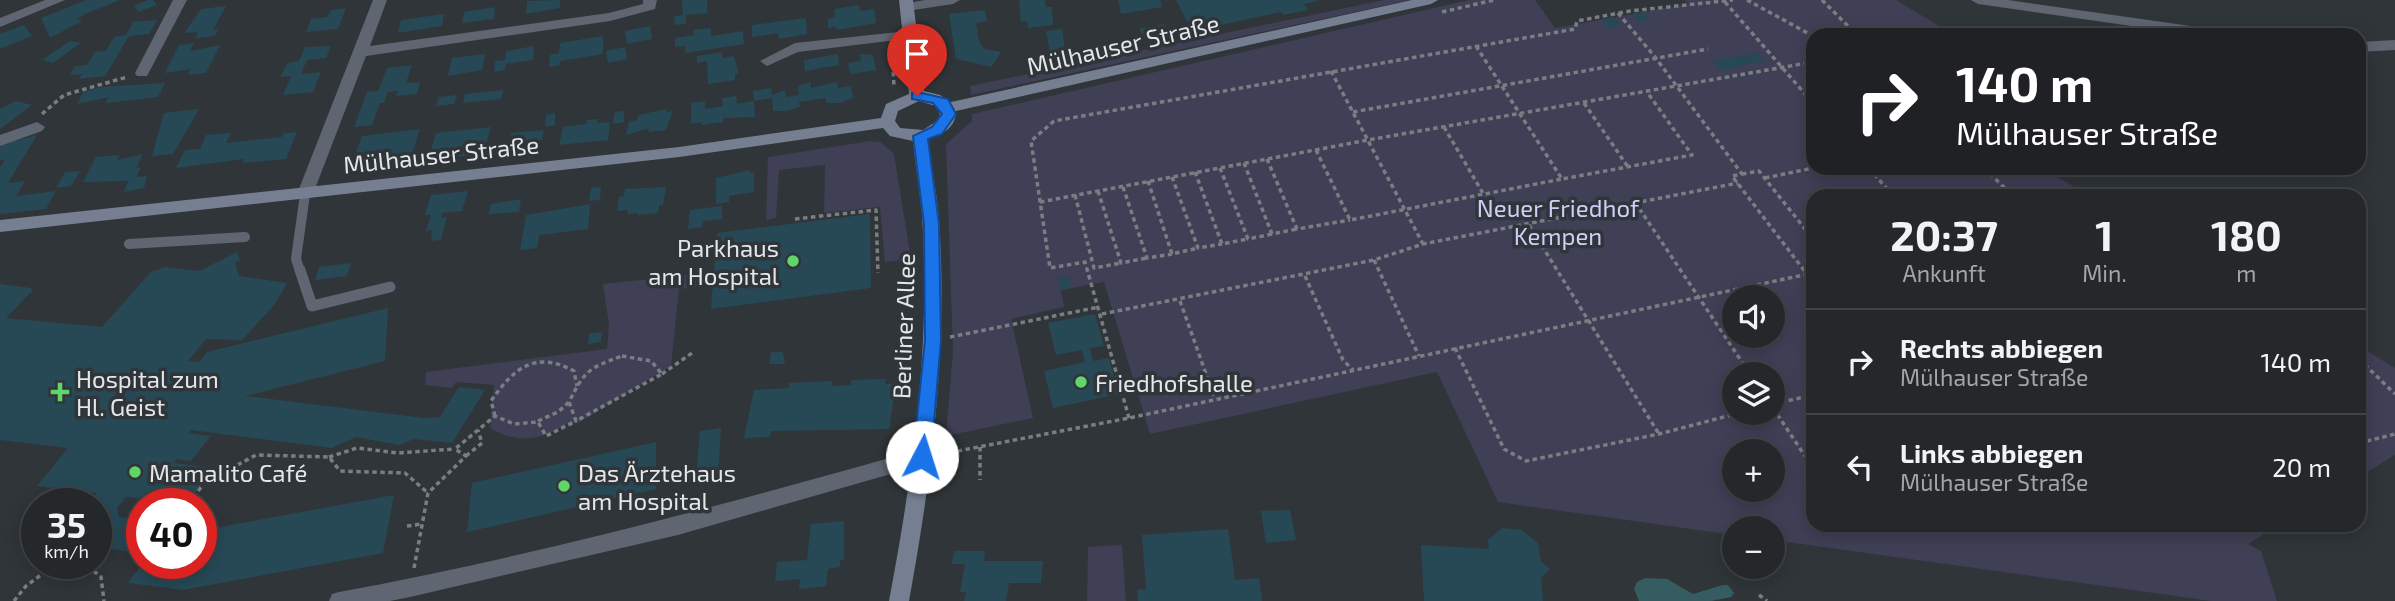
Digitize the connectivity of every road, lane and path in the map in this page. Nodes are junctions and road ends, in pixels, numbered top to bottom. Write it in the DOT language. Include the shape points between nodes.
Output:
graph roads {
  1 [pos="58,0"];
  2 [pos="180,0"];
  3 [pos="380,0"];
  4 [pos="953,0"];
  5 [pos="1431,0"];
  6 [pos="1733,0"];
  7 [pos="1747,0"];
  8 [pos="1822,0"];
  9 [pos="1978,0"];
  10 [pos="1725,2"];
  11 [pos="650,3"];
  12 [pos="907,4"];
  13 [pos="1618,13"];
  14 [pos="0,23"];
  15 [pos="1850,28"];
  16 [pos="2176,28"];
  17 [pos="1806,32"];
  18 [pos="908,35"];
  19 [pos="2395,45"];
  20 [pos="1476,46"];
  21 [pos="2366,47"];
  22 [pos="1708,49"];
  23 [pos="358,52"];
  24 [pos="1655,57"];
  25 [pos="767,61"];
  26 [pos="1806,62"];
  27 [pos="1782,67"];
  28 [pos="1331,71"];
  29 [pos="142,73"];
  30 [pos="1503,86"];
  31 [pos="1675,87"];
  32 [pos="1647,92"];
  33 [pos="1806,95"];
  34 [pos="917,96"];
  35 [pos="1584,103"];
  36 [pos="948,108"];
  37 [pos="1353,112"];
  38 [pos="1520,114"];
  39 [pos="887,122"];
  40 [pos="37,127"];
  41 [pos="1444,127"];
  42 [pos="920,136"];
  43 [pos="1368,140"];
  44 [pos="0,141"];
  45 [pos="1316,150"];
  46 [pos="1267,159"];
  47 [pos="1244,163"];
  48 [pos="1628,167"];
  49 [pos="1220,168"];
  50 [pos="1806,169"];
  51 [pos="1195,173"];
  52 [pos="1742,174"];
  53 [pos="1875,175"];
  54 [pos="1991,175"];
  55 [pos="1172,177"];
  56 [pos="1765,178"];
  57 [pos="1562,179"];
  58 [pos="1147,181"];
  59 [pos="1738,183"];
  60 [pos="1123,186"];
  61 [pos="1887,189"];
  62 [pos="2006,189"];
  63 [pos="1098,191"];
  64 [pos="305,194"];
  65 [pos="1075,195"];
  66 [pos="1484,195"];
  67 [pos="1040,202"];
  68 [pos="1635,202"];
  69 [pos="1406,210"];
  70 [pos="795,219"];
  71 [pos="1350,220"];
  72 [pos="1529,223"];
  73 [pos="0,226"];
  74 [pos="1297,229"];
  75 [pos="1806,230"];
  76 [pos="1272,234"];
  77 [pos="245,237"];
  78 [pos="1248,239"];
  79 [pos="129,244"];
  80 [pos="1222,244"];
  81 [pos="1423,244"];
  82 [pos="1198,248"];
  83 [pos="1172,254"];
  84 [pos="1147,258"];
  85 [pos="1374,260"];
  86 [pos="1121,263"];
  87 [pos="878,273"];
  88 [pos="1806,273"];
  89 [pos="1806,274"];
  90 [pos="1305,275"];
  91 [pos="390,287"];
  92 [pos="1697,295"];
  93 [pos="1181,300"];
  94 [pos="1099,307"];
  95 [pos="1101,314"];
  96 [pos="1588,319"];
  97 [pos="949,337"];
  98 [pos="1455,348"];
  99 [pos="692,353"];
  100 [pos="1419,356"];
  101 [pos="1742,362"];
  102 [pos="2366,366"];
  103 [pos="1353,370"];
  104 [pos="662,374"];
  105 [pos="577,386"];
  106 [pos="2395,394"];
  107 [pos="1806,397"];
  108 [pos="1215,399"];
  109 [pos="569,402"];
  110 [pos="1785,403"];
  111 [pos="495,416"];
  112 [pos="1722,417"];
  113 [pos="1129,418"];
  114 [pos="576,421"];
  115 [pos="538,422"];
  116 [pos="1785,425"];
  117 [pos="478,430"];
  118 [pos="1659,434"];
  119 [pos="2395,435"];
  120 [pos="2366,441"];
  121 [pos="980,447"];
  122 [pos="455,449"];
  123 [pos="466,456"];
  124 [pos="930,456"];
  125 [pos="329,457"];
  126 [pos="1806,457"];
  127 [pos="980,480"];
  128 [pos="200,488"];
  129 [pos="428,493"];
  130 [pos="422,524"];
  131 [pos="407,526"];
  132 [pos="37,579"];
  133 [pos="100,579"];
  134 [pos="410,588"];
  135 [pos="1759,596"];
  136 [pos="14,601"];
  137 [pos="104,601"];
  138 [pos="339,601"];
  139 [pos="899,601"];
  140 [pos="1767,601"];
  1 -- 14 [label="street"];
  2 -- 29 [label="street"];
  3 -- 23 [label="street"];
  4 -- 12 [label="street"];
  5 -- 36 [label="street, Mülhauser Straße"];
  6 -- 10 [label="path"];
  7 -- 17 [label="path"];
  8 -- 15 [label="path"];
  9 -- 16 [label="street"];
  10 -- 13 [label="path"];
  10 -- 27 [label="path"];
  11 -- 23 [label="street" via="610,17"];
  12 -- 18 [label="street"];
  13 -- 20 [label="path" via="1577,21 1575,29"];
  13 -- 24 [label="path"];
  18 -- 25 [label="street" via="794,48"];
  18 -- 34 [label="street"];
  19 -- 21 [label="street"];
  20 -- 28 [label="path"];
  20 -- 30 [label="path"];
  22 -- 24 [label="path"];
  23 -- 64 [label="street"];
  24 -- 30 [label="path"];
  24 -- 31 [label="path"];
  26 -- 27 [label="path"];
  27 -- 31 [label="path"];
  27 -- 33 [label="path"];
  28 -- 37 [label="path"];
  28 -- 67 [label="path" via="1054,121 1031,141"];
  29 -- 40 [label="path" via="64,95 38,116"];
  30 -- 37 [label="path"];
  30 -- 38 [label="path"];
  31 -- 32 [label="path"];
  31 -- 52 [label="path"];
  32 -- 35 [label="path"];
  32 -- 48 [label="path" via="1692,155"];
  34 -- 36 [label="street" via="936,98"];
  34 -- 39 [label="street" via="891,108"];
  35 -- 38 [label="path"];
  35 -- 48 [label="path"];
  36 -- 42 [label="street" via="944,125"];
  37 -- 43 [label="path"];
  38 -- 41 [label="path"];
  38 -- 57 [label="path"];
  39 -- 42 [label="street" via="902,135"];
  39 -- 64 [label="street, Mülhauser Straße" via="753,143"];
  40 -- 44 [label="street"];
  41 -- 43 [label="path"];
  41 -- 66 [label="path"];
  42 -- 124 [label="street, Berliner Allee" via="931,224"];
  43 -- 45 [label="path"];
  43 -- 69 [label="path"];
  45 -- 46 [label="path"];
  45 -- 71 [label="path"];
  46 -- 47 [label="path"];
  46 -- 74 [label="path"];
  47 -- 49 [label="path"];
  47 -- 76 [label="path"];
  48 -- 57 [label="path"];
  49 -- 51 [label="path"];
  49 -- 78 [label="path"];
  50 -- 56 [label="path"];
  51 -- 55 [label="path"];
  51 -- 80 [label="path"];
  52 -- 56 [label="path" via="1759,171"];
  52 -- 59 [label="path" via="1732,176"];
  53 -- 61 [label="path"];
  54 -- 62 [label="path"];
  55 -- 58 [label="path"];
  55 -- 82 [label="path"];
  56 -- 75 [label="path"];
  57 -- 66 [label="path"];
  58 -- 60 [label="path"];
  58 -- 83 [label="path"];
  59 -- 68 [label="path"];
  59 -- 88 [label="path"];
  60 -- 63 [label="path"];
  60 -- 84 [label="path"];
  63 -- 65 [label="path"];
  63 -- 86 [label="path"];
  64 -- 73 [label="street, Mülhauser Straße"];
  64 -- 91 [label="lane" via="296,260 312,306"];
  65 -- 67 [label="path"];
  65 -- 86 [label="path" via="1094,268"];
  66 -- 69 [label="path"];
  67 -- 94 [label="path" via="1050,268 1086,262"];
  68 -- 72 [label="path"];
  68 -- 92 [label="path"];
  69 -- 71 [label="path"];
  69 -- 81 [label="path"];
  70 -- 87 [label="path" via="876,210"];
  71 -- 74 [label="path"];
  72 -- 81 [label="path"];
  72 -- 96 [label="path"];
  74 -- 76 [label="path"];
  76 -- 78 [label="path"];
  77 -- 79 [label="lane"];
  78 -- 80 [label="path"];
  80 -- 82 [label="path"];
  81 -- 85 [label="path"];
  82 -- 83 [label="path"];
  83 -- 84 [label="path"];
  84 -- 86 [label="path"];
  85 -- 90 [label="path"];
  85 -- 100 [label="path"];
  89 -- 92 [label="path"];
  90 -- 93 [label="path"];
  90 -- 103 [label="path" via="1343,360"];
  92 -- 96 [label="path"];
  92 -- 101 [label="path"];
  93 -- 95 [label="path"];
  93 -- 108 [label="path"];
  94 -- 95 [label="path"];
  94 -- 97 [label="path"];
  95 -- 113 [label="path"];
  96 -- 98 [label="path"];
  96 -- 118 [label="path"];
  98 -- 100 [label="path"];
  98 -- 118 [label="path" via="1504,449 1527,461"];
  99 -- 104 [label="path"];
  100 -- 103 [label="path"];
  102 -- 106 [label="path"];
  103 -- 108 [label="path"];
  104 -- 105 [label="path" via="651,361 622,356 591,367"];
  104 -- 114 [label="path"];
  105 -- 109 [label="path"];
  105 -- 111 [label="path" via="574,371 561,362 521,366 491,401"];
  107 -- 110 [label="path"];
  108 -- 113 [label="path"];
  109 -- 114 [label="path"];
  109 -- 115 [label="path"];
  111 -- 115 [label="path" via="514,424"];
  111 -- 117 [label="path"];
  112 -- 118 [label="path"];
  113 -- 121 [label="path"];
  114 -- 115 [label="path" via="546,436"];
  116 -- 126 [label="path"];
  117 -- 122 [label="path"];
  117 -- 123 [label="path" via="482,443"];
  119 -- 120 [label="path"];
  121 -- 124 [label="path"];
  121 -- 127 [label="path"];
  122 -- 123 [label="path"];
  122 -- 125 [label="path" via="398,453 357,448"];
  123 -- 129 [label="path"];
  124 -- 134 [label="street" via="678,526"];
  124 -- 139 [label="street, Berliner Allee"];
  125 -- 128 [label="path" via="256,455"];
  125 -- 129 [label="path" via="341,471 405,473"];
  129 -- 130 [label="path"];
  130 -- 131 [label="path"];
  130 -- 134 [label="path"];
  132 -- 136 [label="path"];
  133 -- 137 [label="path"];
  134 -- 138 [label="street"];
  135 -- 140 [label="path"];
}
